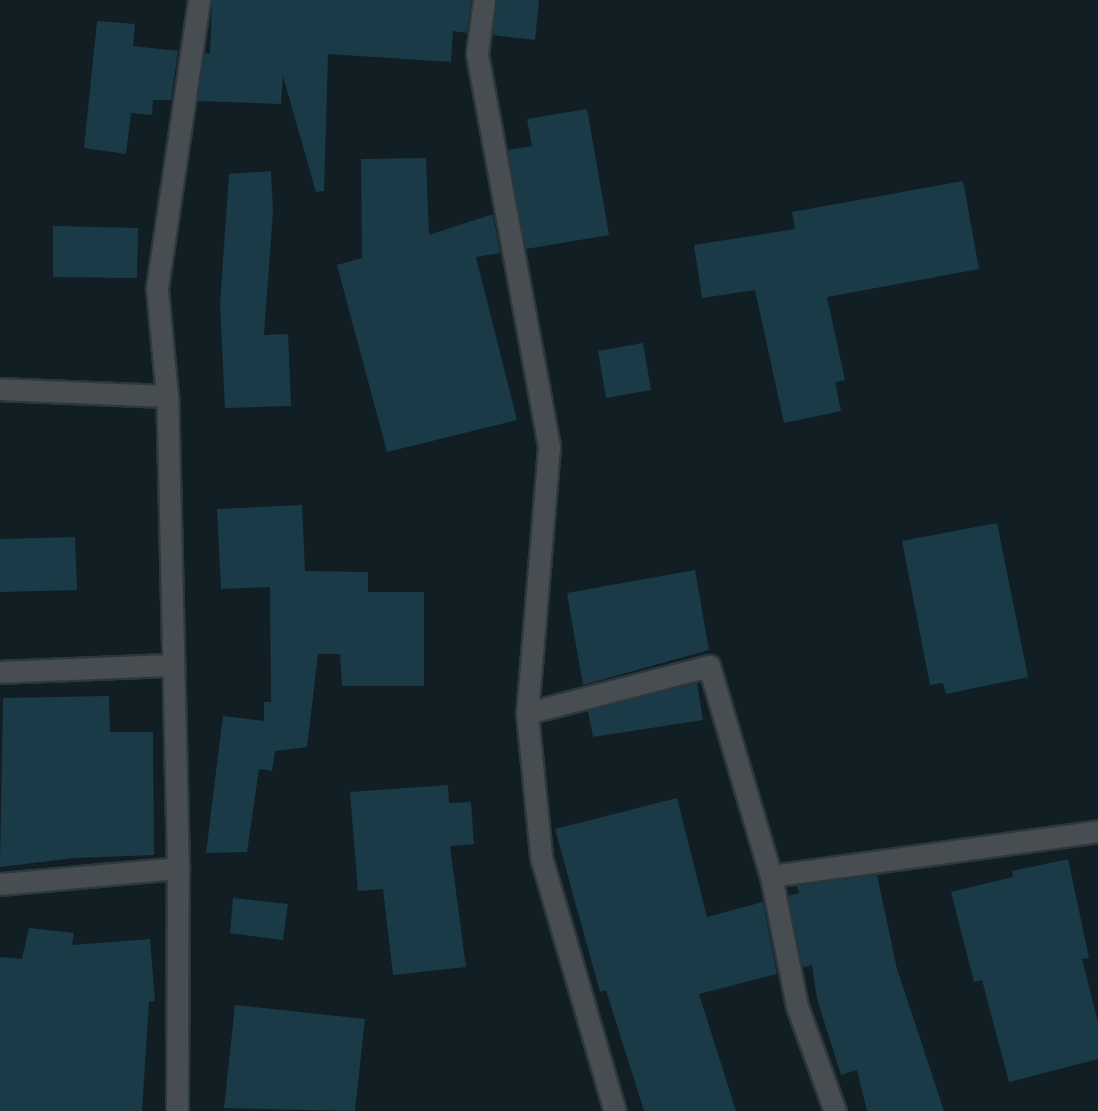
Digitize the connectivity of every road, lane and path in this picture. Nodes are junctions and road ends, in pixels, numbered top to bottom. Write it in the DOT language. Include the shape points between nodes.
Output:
graph roads {
  1 [pos="199,0"];
  2 [pos="484,0"];
  3 [pos="0,389"];
  4 [pos="167,396"];
  5 [pos="170,665"];
  6 [pos="0,672"];
  7 [pos="527,713"];
  8 [pos="1098,831"];
  9 [pos="178,868"];
  10 [pos="771,876"];
  11 [pos="0,884"];
  12 [pos="177,1111"];
  13 [pos="615,1111"];
  14 [pos="835,1111"];
  1 -- 4 [label="street" via="157,288"];
  2 -- 7 [label="street" via="477,54 550,447"];
  3 -- 4 [label="street"];
  4 -- 5 [label="street"];
  5 -- 6 [label="street"];
  5 -- 9 [label="street"];
  7 -- 10 [label="street" via="709,666"];
  7 -- 13 [label="street" via="541,857"];
  8 -- 10 [label="street"];
  9 -- 11 [label="street"];
  9 -- 12 [label="street"];
  10 -- 14 [label="street" via="797,1006"];
}
